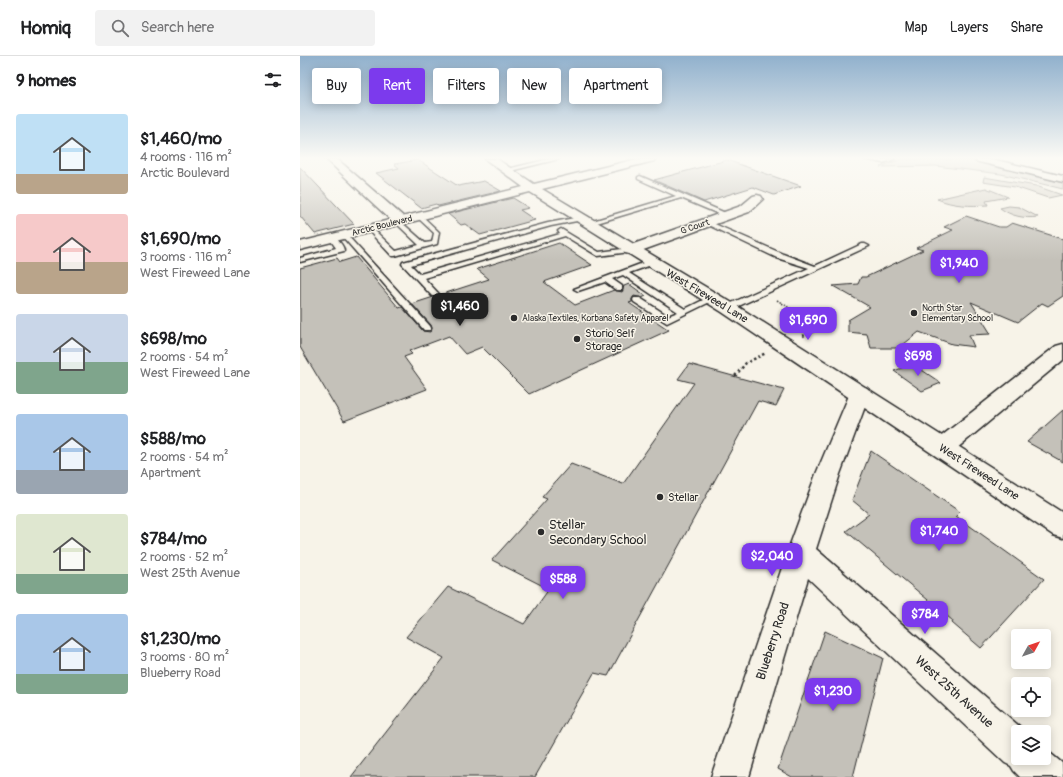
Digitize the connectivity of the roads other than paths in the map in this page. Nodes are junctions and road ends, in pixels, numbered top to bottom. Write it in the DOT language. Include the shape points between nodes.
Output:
graph roads {
  1 [pos="367,193"];
  2 [pos="512,193"];
  3 [pos="538,193"];
  4 [pos="673,193"];
  5 [pos="681,196"];
  6 [pos="757,199"];
  7 [pos="419,216"];
  8 [pos="728,216"];
  9 [pos="584,221"];
  10 [pos="399,222"];
  11 [pos="708,223"];
  12 [pos="550,224"];
  13 [pos="370,229"];
  14 [pos="566,234"];
  15 [pos="338,237"];
  16 [pos="300,246"];
  17 [pos="424,246"];
  18 [pos="865,246"];
  19 [pos="630,250"];
  20 [pos="300,260"];
  21 [pos="651,262"];
  22 [pos="815,268"];
  23 [pos="623,272"];
  24 [pos="419,277"];
  25 [pos="606,279"];
  26 [pos="619,288"];
  27 [pos="578,290"];
  28 [pos="435,294"];
  29 [pos="637,300"];
  30 [pos="720,303"];
  31 [pos="684,312"];
  32 [pos="426,328"];
  33 [pos="1060,356"];
  34 [pos="860,393"];
  35 [pos="942,448"];
  36 [pos="1063,527"];
  37 [pos="801,553"];
  38 [pos="1011,744"];
  39 [pos="1035,765"];
  40 [pos="730,777"];
  41 [pos="1048,777"];
  1 -- 10 [label="main road"];
  2 -- 7 [label="main road, Arctic Boulevard"];
  3 -- 9 [label="main road, West Fireweed Lane"];
  4 -- 5 [label="lane"];
  5 -- 8 [label="lane"];
  5 -- 9 [label="lane"];
  6 -- 8 [label="main road, G Court" via="745,209"];
  7 -- 10 [label="main road, Arctic Boulevard"];
  7 -- 17 [label="lane" via="437,233 435,243"];
  8 -- 11 [label="main road, G Court"];
  9 -- 12 [label="lane"];
  9 -- 19 [label="main road, West Fireweed Lane"];
  10 -- 13 [label="main road, Arctic Boulevard"];
  10 -- 17 [label="lane"];
  11 -- 19 [label="main road, G Court"];
  11 -- 22 [label="lane" via="780,256"];
  12 -- 14 [label="lane"];
  12 -- 24 [label="lane" via="406,264"];
  13 -- 15 [label="main road, Arctic Boulevard"];
  13 -- 17 [label="lane" via="395,254"];
  14 -- 19 [label="lane" via="598,254"];
  14 -- 24 [label="lane"];
  15 -- 16 [label="main road, Arctic Boulevard"];
  15 -- 20 [label="lane" via="341,249"];
  15 -- 32 [label="lane"];
  18 -- 22 [label="lane"];
  19 -- 21 [label="main road, West Fireweed Lane"];
  21 -- 23 [label="lane"];
  21 -- 30 [label="main road, West Fireweed Lane"];
  22 -- 30 [label="lane"];
  23 -- 25 [label="lane"];
  23 -- 31 [label="lane"];
  24 -- 28 [label="lane"];
  25 -- 26 [label="lane"];
  25 -- 27 [label="lane"];
  29 -- 31 [label="lane" via="667,320"];
  30 -- 31 [label="lane"];
  30 -- 34 [label="main road, West Fireweed Lane"];
  33 -- 35 [label="main road"];
  34 -- 35 [label="main road, West Fireweed Lane"];
  34 -- 37 [label="main road, Blueberry Road"];
  35 -- 36 [label="main road, West Fireweed Lane"];
  37 -- 38 [label="main road, West 25th Avenue"];
  37 -- 40 [label="main road, Blueberry Road"];
  39 -- 41 [label="main road"];
}
